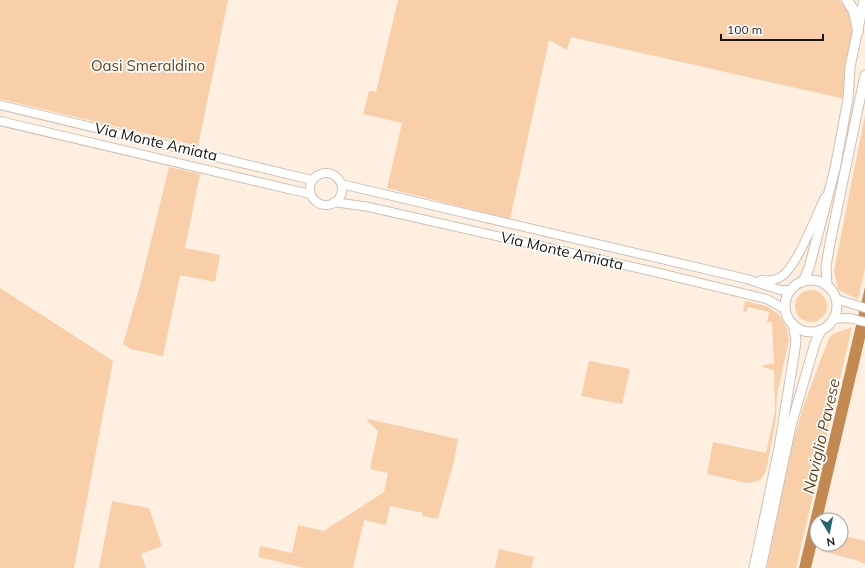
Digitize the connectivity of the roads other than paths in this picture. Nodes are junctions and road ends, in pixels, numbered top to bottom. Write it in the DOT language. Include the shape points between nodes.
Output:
graph roads {
  1 [pos="847,0"];
  2 [pos="864,0"];
  3 [pos="861,28"];
  4 [pos="865,75"];
  5 [pos="0,105"];
  6 [pos="0,121"];
  7 [pos="312,180"];
  8 [pos="832,182"];
  9 [pos="341,184"];
  10 [pos="310,194"];
  11 [pos="334,202"];
  12 [pos="747,279"];
  13 [pos="803,282"];
  14 [pos="827,286"];
  15 [pos="791,290"];
  16 [pos="836,299"];
  17 [pos="865,308"];
  18 [pos="786,310"];
  19 [pos="833,319"];
  20 [pos="865,322"];
  21 [pos="793,324"];
  22 [pos="821,330"];
  23 [pos="754,568"];
  24 [pos="761,568"];
  1 -- 3 [label="highway"];
  2 -- 3 [label="main road"];
  3 -- 8 [label="main road" via="850,67 848,99"];
  4 -- 14 [label="main road" via="830,243 826,266"];
  5 -- 7 [label="main road, Via Monte Amiata"];
  6 -- 10 [label="main road, Via Monte Amiata"];
  7 -- 9 [label="main road" via="319,174 330,173 338,178"];
  7 -- 10 [label="main road"];
  8 -- 12 [label="main road" via="794,263 782,276 770,281"];
  8 -- 13 [label="main road"];
  9 -- 11 [label="main road" via="342,192"];
  9 -- 12 [label="main road, Via Monte Amiata"];
  10 -- 11 [label="main road" via="321,204 328,205"];
  11 -- 18 [label="main road, Via Monte Amiata" via="368,207 668,275 767,299"];
  12 -- 15 [label="main road, Via Monte Amiata" via="780,290"];
  13 -- 14 [label="main road" via="816,280"];
  13 -- 15 [label="main road"];
  14 -- 16 [label="main road"];
  15 -- 18 [label="main road"];
  16 -- 17 [label="main road"];
  16 -- 19 [label="main road" via="836,313"];
  18 -- 21 [label="main road"];
  19 -- 20 [label="main road" via="849,318"];
  19 -- 22 [label="main road"];
  21 -- 22 [label="main road" via="806,331"];
  21 -- 23 [label="main road" via="795,349 779,448"];
  22 -- 24 [label="main road" via="791,426"];
}
